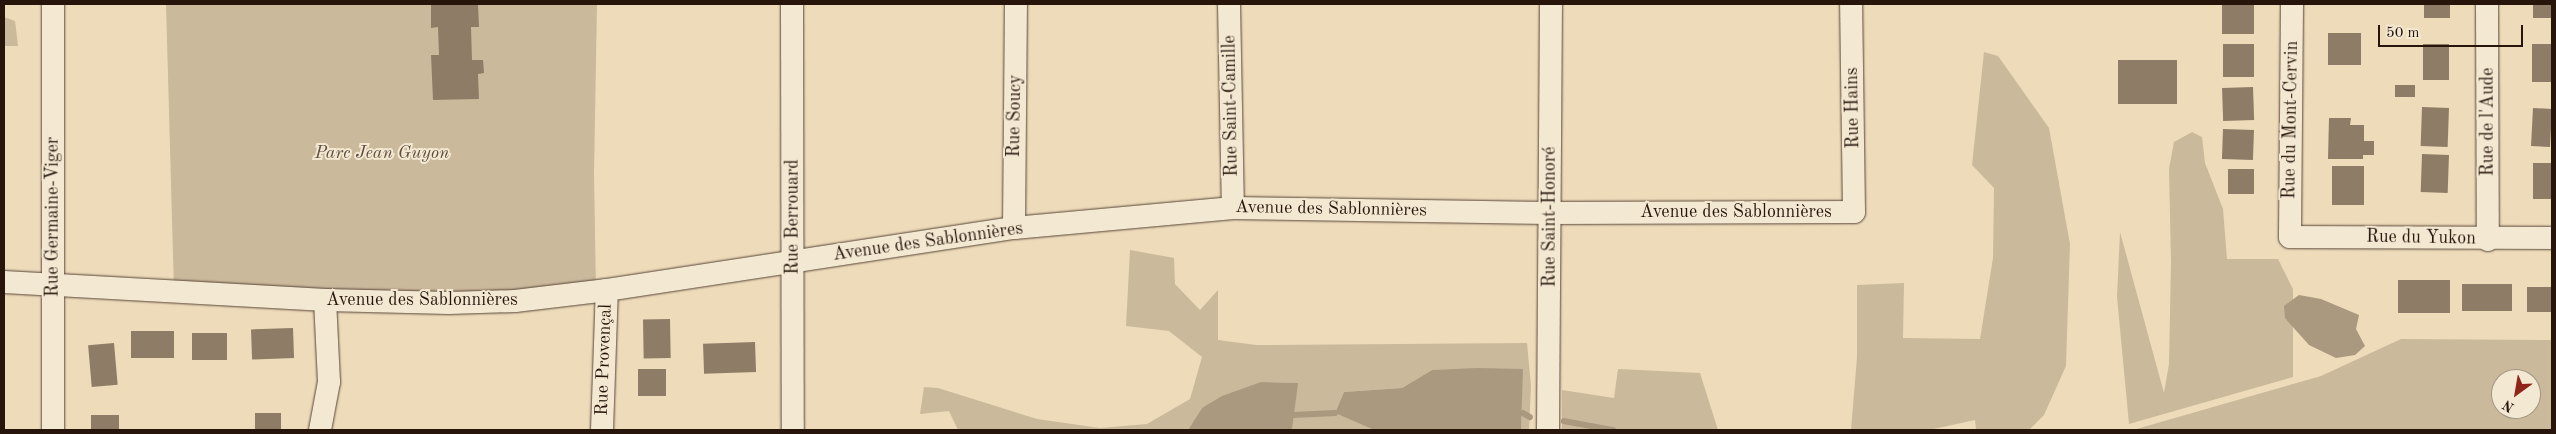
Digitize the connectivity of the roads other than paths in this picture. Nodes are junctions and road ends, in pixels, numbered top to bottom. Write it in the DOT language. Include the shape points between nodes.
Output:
graph roads {
  1 [pos="53,4"];
  2 [pos="792,4"];
  3 [pos="1016,4"];
  4 [pos="1229,4"];
  5 [pos="1551,4"];
  6 [pos="1850,4"];
  7 [pos="2292,4"];
  8 [pos="2488,4"];
  9 [pos="1233,208"];
  10 [pos="1550,212"];
  11 [pos="1854,212"];
  12 [pos="1014,228"];
  13 [pos="2290,237"];
  14 [pos="2552,238"];
  15 [pos="2488,240"];
  16 [pos="793,262"];
  17 [pos="4,282"];
  18 [pos="53,284"];
  19 [pos="607,290"];
  20 [pos="325,300"];
  21 [pos="54,430"];
  22 [pos="320,430"];
  23 [pos="602,430"];
  24 [pos="793,430"];
  25 [pos="1548,430"];
  1 -- 18 [label="street, Rue Germaine-Viger"];
  2 -- 16 [label="street, Rue Berrouard"];
  3 -- 12 [label="street, Rue Soucy"];
  4 -- 9 [label="street, Rue Saint-Camille"];
  5 -- 10 [label="street, Rue Saint-Honoré"];
  6 -- 11 [label="street, Rue Hains"];
  7 -- 13 [label="street, Rue du Mont-Cervin"];
  8 -- 15 [label="street, Rue de l'Aude"];
  9 -- 10 [label="street, Avenue des Sablonnières"];
  9 -- 12 [label="street, Avenue des Sablonnières"];
  10 -- 11 [label="street, Avenue des Sablonnières"];
  10 -- 25 [label="street, Rue Saint-Honoré"];
  12 -- 16 [label="street, Avenue des Sablonnières"];
  13 -- 15 [label="street, Rue du Yukon"];
  14 -- 15 [label="street, Rue du Yukon"];
  16 -- 19 [label="street, Avenue des Sablonnières"];
  16 -- 24 [label="street, Rue Berrouard"];
  17 -- 18 [label="street, Avenue des Sablonnières"];
  18 -- 20 [label="street, Avenue des Sablonnières"];
  18 -- 21 [label="street, Rue Germaine-Viger"];
  19 -- 20 [label="street, Avenue des Sablonnières" via="515,301"];
  19 -- 23 [label="street, Rue Provençal"];
  20 -- 22 [label="street" via="329,382"];
}
